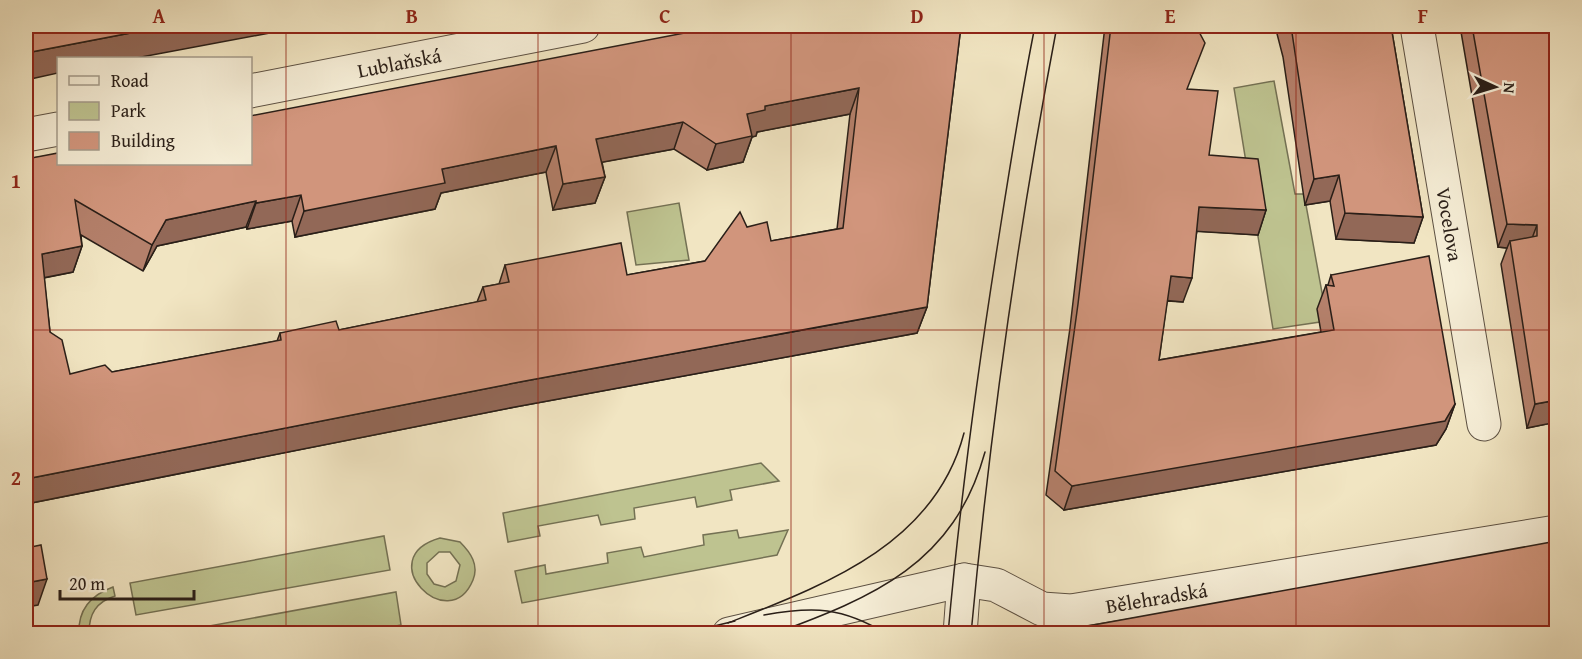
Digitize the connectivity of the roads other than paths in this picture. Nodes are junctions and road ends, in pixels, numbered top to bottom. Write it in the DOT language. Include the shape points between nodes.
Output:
graph roads {
  1 [pos="583,26"];
  2 [pos="1417,26"];
  3 [pos="252,91"];
  4 [pos="57,129"];
  5 [pos="26,135"];
  6 [pos="1484,424"];
  7 [pos="1557,532"];
  8 [pos="964,580"];
  9 [pos="729,633"];
  10 [pos="960,633"];
  1 -- 3 [label="street, Lublaňská"];
  2 -- 6 [label="street, Vocelova"];
  4 -- 5 [label="street"];
  7 -- 8 [label="street, Bělehradská" via="1071,611 1042,609 996,585"];
  8 -- 9 [label="street, Bělehradská"];
  8 -- 10 [label="street"];
}
